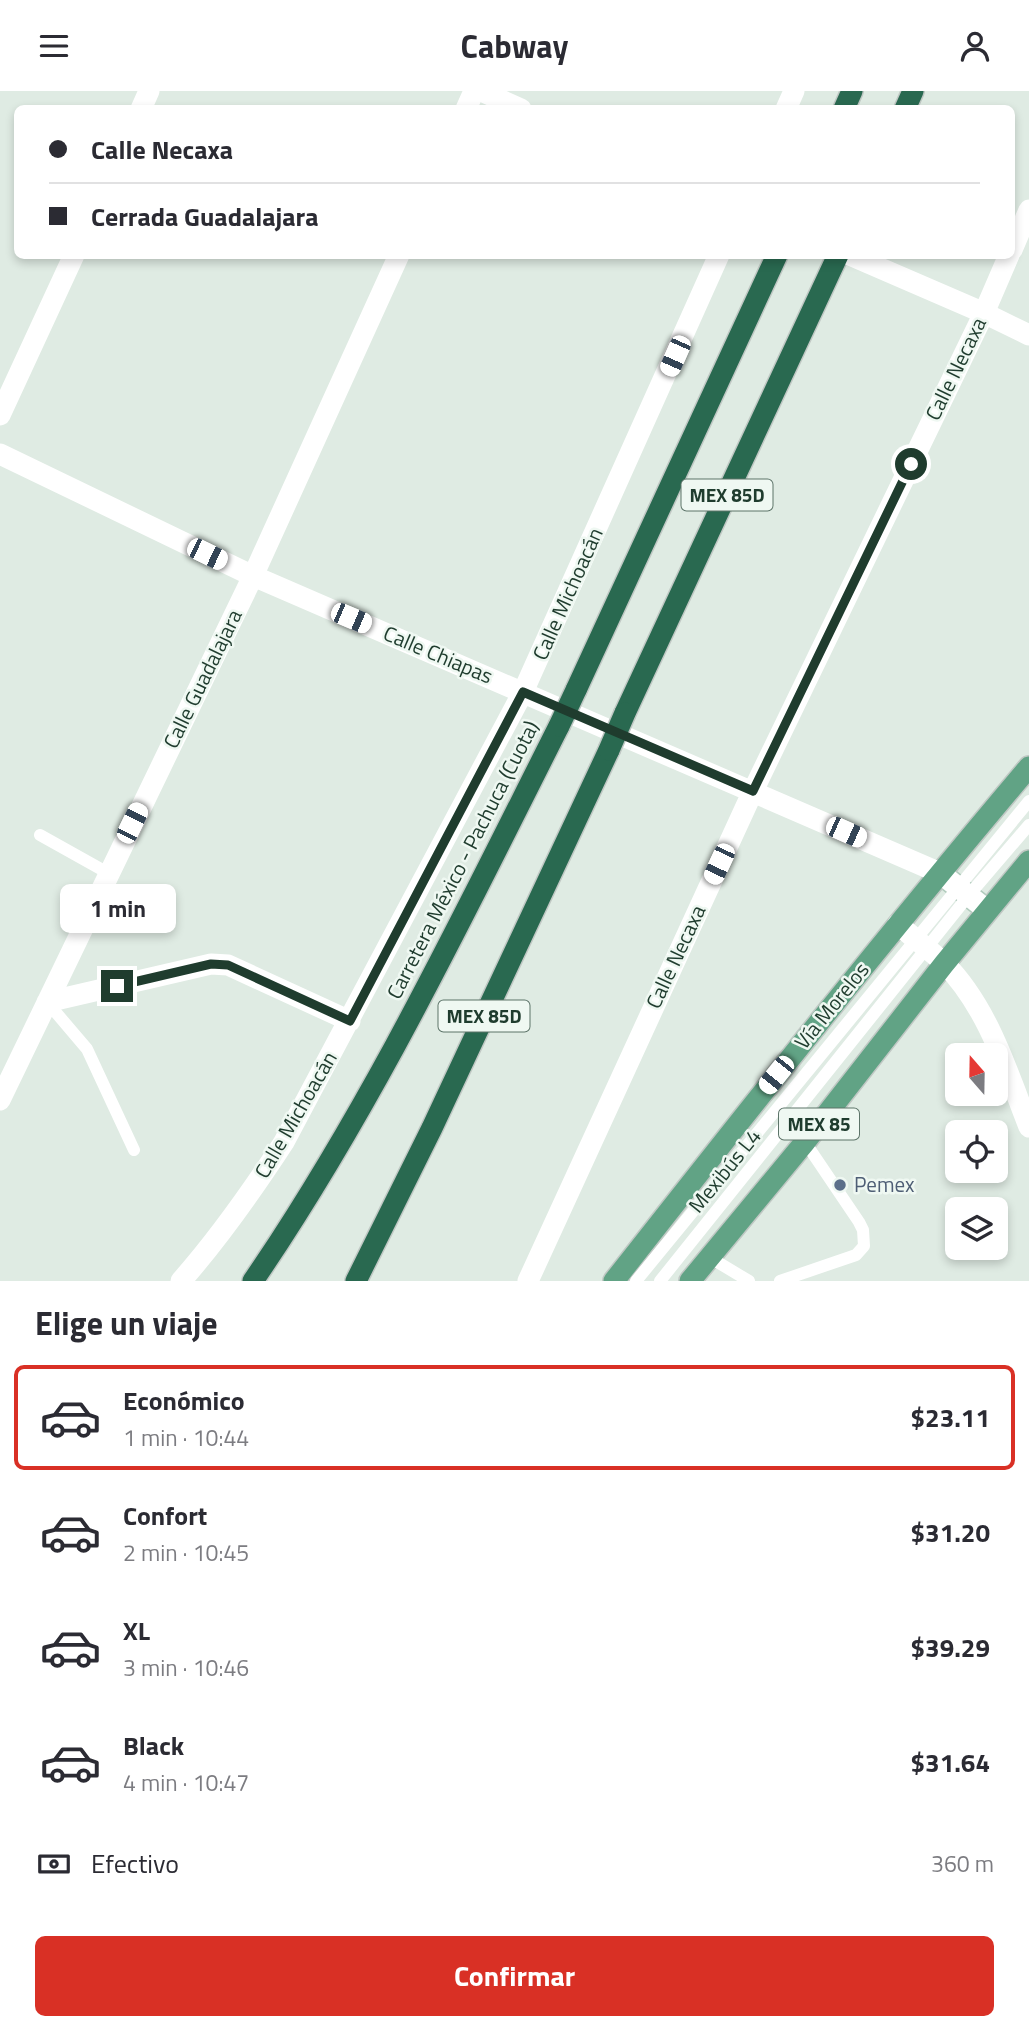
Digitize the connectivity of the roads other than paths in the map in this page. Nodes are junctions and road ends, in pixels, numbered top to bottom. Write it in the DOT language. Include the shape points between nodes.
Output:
graph roads {
  1 [pos="481,91"];
  2 [pos="512,105"];
  3 [pos="1029,210"];
  4 [pos="1015,243"];
  5 [pos="72,259"];
  6 [pos="397,259"];
  7 [pos="717,259"];
  8 [pos="774,259"];
  9 [pos="836,259"];
  10 [pos="859,259"];
  11 [pos="1007,259"];
  12 [pos="984,313"];
  13 [pos="1029,335"];
  14 [pos="0,415"];
  15 [pos="0,454"];
  16 [pos="253,576"];
  17 [pos="523,692"];
  18 [pos="1029,767"];
  19 [pos="753,791"];
  20 [pos="1029,801"];
  21 [pos="1029,825"];
  22 [pos="40,835"];
  23 [pos="1029,861"];
  24 [pos="108,873"];
  25 [pos="940,873"];
  26 [pos="964,891"];
  27 [pos="988,910"];
  28 [pos="898,925"];
  29 [pos="921,944"];
  30 [pos="944,964"];
  31 [pos="47,1002"];
  32 [pos="350,1021"];
  33 [pos="0,1100"];
  34 [pos="1029,1127"];
  35 [pos="804,1142"];
  36 [pos="134,1150"];
  37 [pos="709,1257"];
  38 [pos="181,1281"];
  39 [pos="253,1281"];
  40 [pos="356,1281"];
  41 [pos="528,1281"];
  42 [pos="614,1281"];
  43 [pos="636,1281"];
  44 [pos="660,1281"];
  45 [pos="690,1281"];
  46 [pos="749,1281"];
  47 [pos="780,1281"];
  1 -- 2 [label="street"];
  3 -- 4 [label="street"];
  5 -- 14 [label="street"];
  6 -- 16 [label="street, Calle Guadalajara"];
  7 -- 17 [label="street, Calle Michoacán"];
  8 -- 39 [label="highway, Carretera México - Pachuca (Cuota) / MEX 85D, bridge" via="559,726 450,940 322,1175"];
  9 -- 40 [label="highway, MEX 85D, bridge" via="438,1116"];
  10 -- 12 [label="street"];
  11 -- 12 [label="street, Calle Necaxa"];
  12 -- 13 [label="street"];
  12 -- 19 [label="street, Calle Necaxa"];
  15 -- 16 [label="street, Calle Chiapas"];
  16 -- 17 [label="street, Calle Chiapas"];
  16 -- 24 [label="street, Calle Guadalajara"];
  17 -- 19 [label="street, Calle Chiapas"];
  17 -- 32 [label="street, Calle Michoacán"];
  18 -- 25 [label="main road, Vía Morelos / MEX 85"];
  19 -- 25 [label="street, Calle Chiapas"];
  19 -- 41 [label="street, Calle Necaxa"];
  20 -- 26 [label="lane, Mexibús L4"];
  21 -- 26 [label="lane, Mexibús L4"];
  22 -- 24 [label="lane"];
  23 -- 27 [label="main road, MEX 85"];
  24 -- 31 [label="street, Calle Guadalajara"];
  25 -- 26 [label="street, Calle Chiapas"];
  25 -- 28 [label="main road, Vía Morelos / MEX 85"];
  26 -- 27 [label="street, Calle Chiapas"];
  26 -- 29 [label="lane, Mexibús L4"];
  27 -- 30 [label="main road, MEX 85"];
  28 -- 29 [label="street"];
  28 -- 42 [label="main road, Vía Morelos / MEX 85"];
  29 -- 30 [label="street"];
  29 -- 43 [label="lane, Mexibús L4"];
  29 -- 44 [label="lane, Mexibús L4"];
  30 -- 34 [label="street" via="971,998 994,1039"];
  30 -- 35 [label="main road, MEX 85"];
  31 -- 32 [label="street" via="220,964"];
  31 -- 33 [label="street, Calle Guadalajara"];
  31 -- 36 [label="lane" via="87,1049"];
  32 -- 38 [label="street, Calle Michoacán" via="247,1199"];
  35 -- 37 [label="main road, MEX 85"];
  35 -- 47 [label="lane" via="859,1222 864,1245 856,1255"];
  37 -- 45 [label="main road, MEX 85"];
  37 -- 46 [label="lane"];
}
